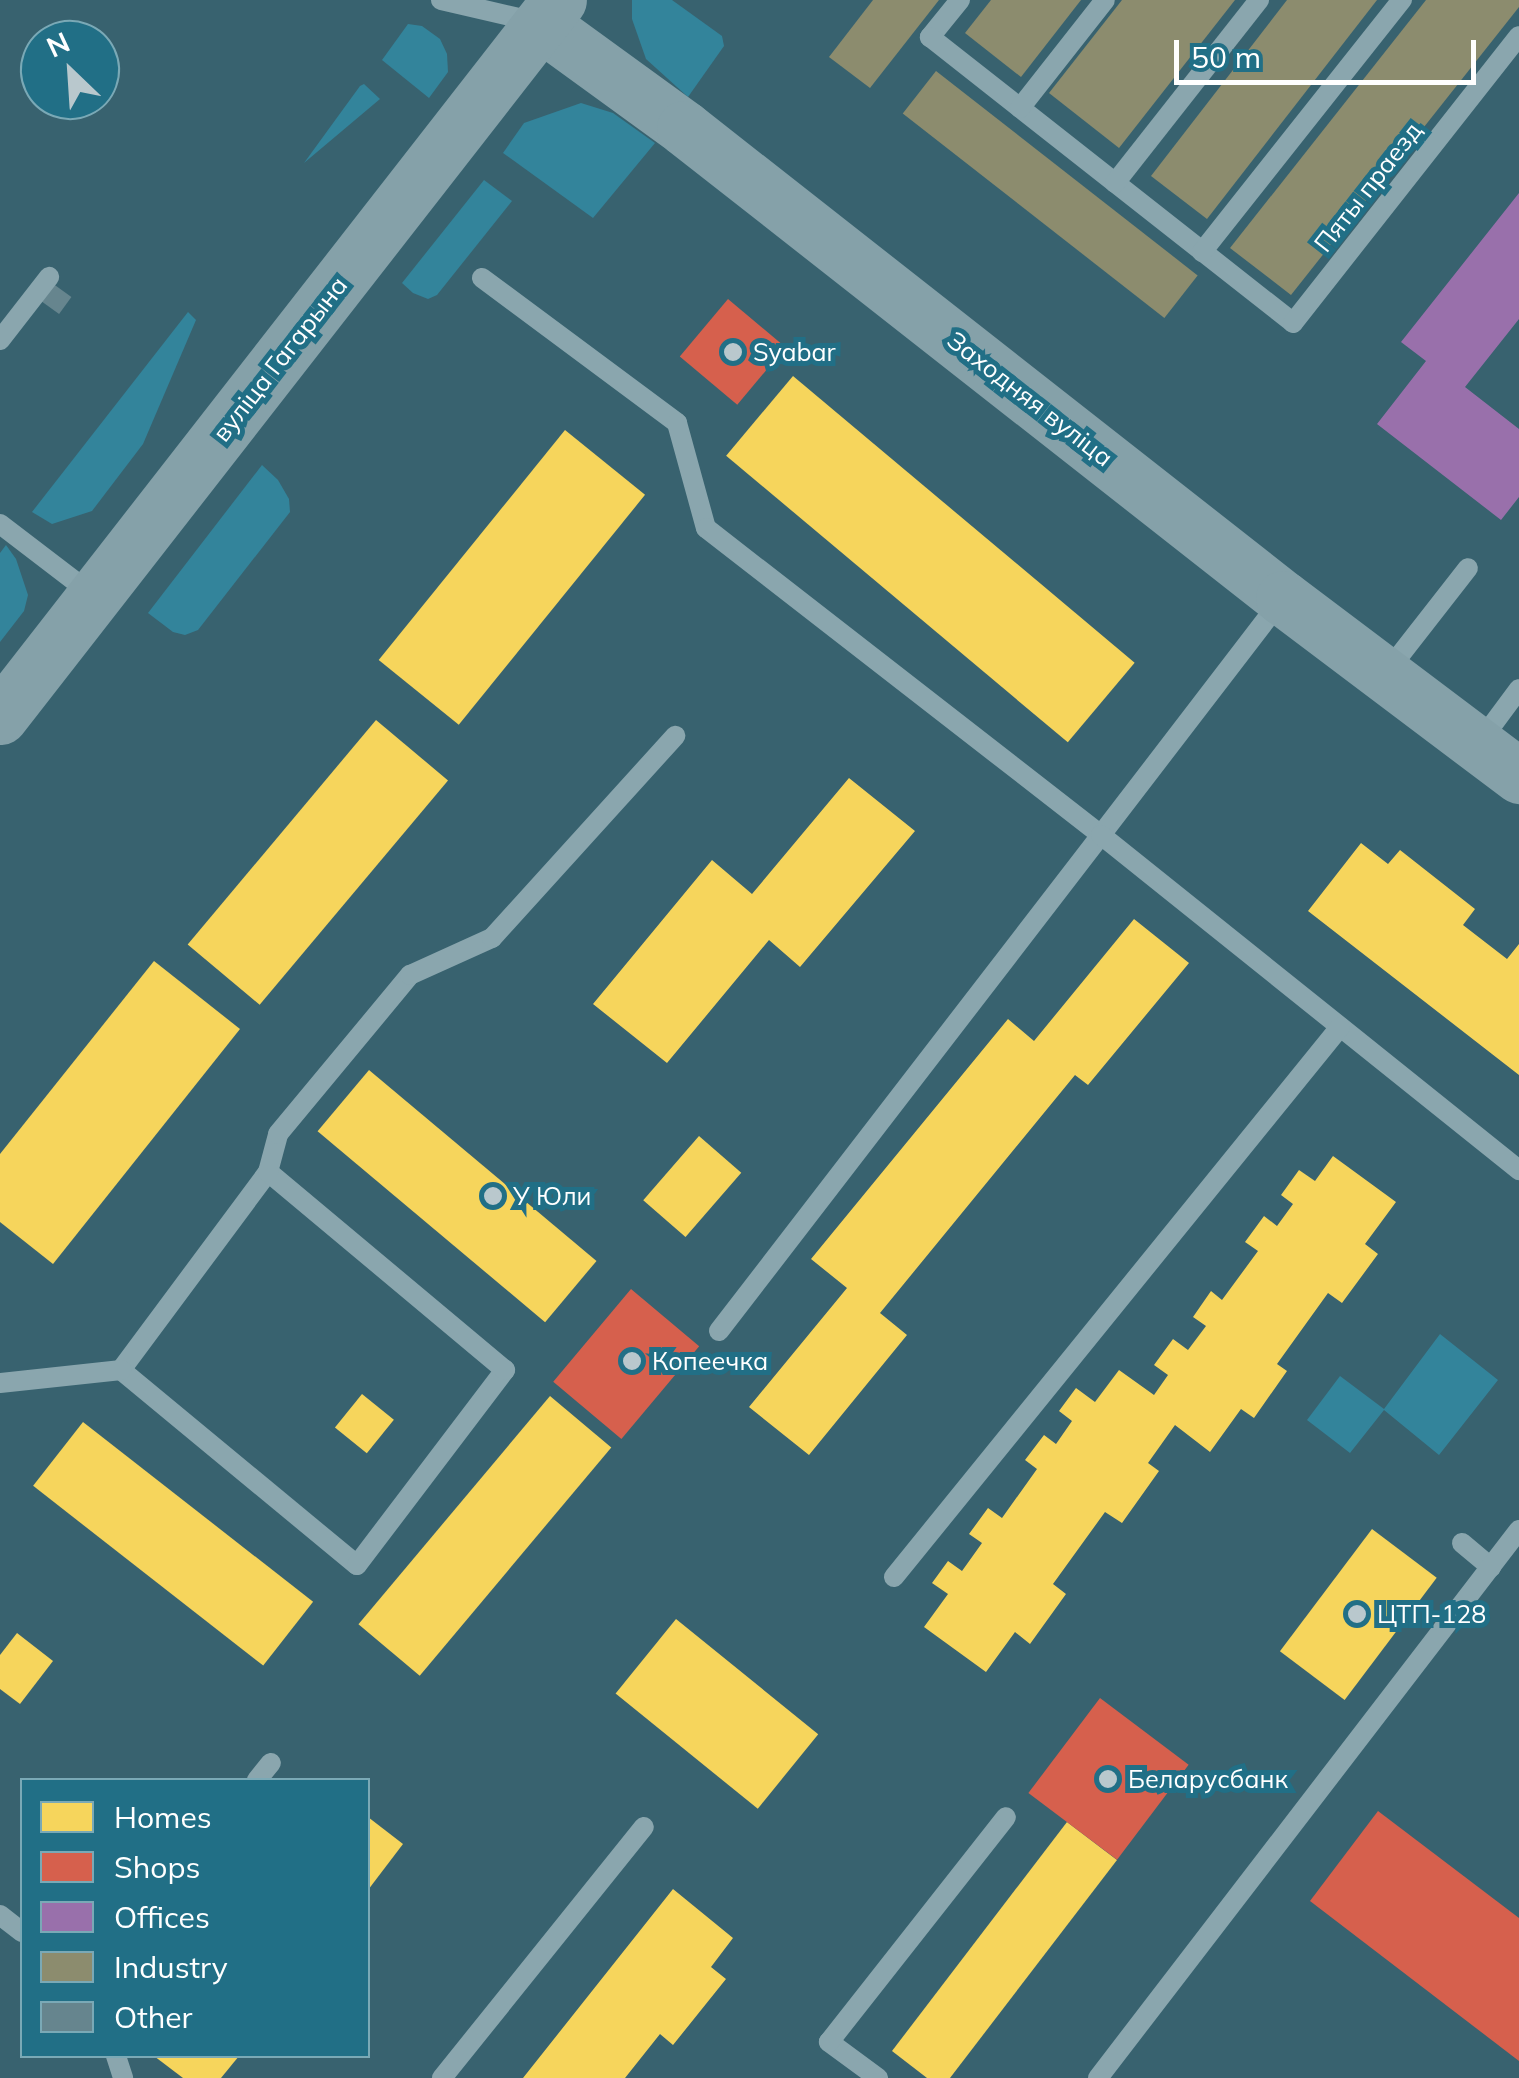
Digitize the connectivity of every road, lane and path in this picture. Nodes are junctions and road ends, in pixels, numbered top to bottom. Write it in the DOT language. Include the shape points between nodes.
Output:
graph roads {
  1 [pos="440,0"];
  2 [pos="960,0"];
  3 [pos="1104,0"];
  4 [pos="1259,0"];
  5 [pos="1402,0"];
  6 [pos="550,12"];
  7 [pos="1519,36"];
  8 [pos="1020,108"];
  9 [pos="1115,183"];
  10 [pos="1202,252"];
  11 [pos="49,276"];
  12 [pos="482,278"];
  13 [pos="0,340"];
  14 [pos="0,524"];
  15 [pos="1468,568"];
  16 [pos="95,596"];
  17 [pos="1283,598"];
  18 [pos="1385,674"];
  19 [pos="1519,689"];
  20 [pos="0,718"];
  21 [pos="674,736"];
  22 [pos="1498,760"];
  23 [pos="1100,835"];
  24 [pos="1340,1027"];
  25 [pos="1519,1170"];
  26 [pos="268,1172"];
  27 [pos="719,1331"];
  28 [pos="121,1370"];
  29 [pos="0,1382"];
  30 [pos="1519,1530"];
  31 [pos="1462,1543"];
  32 [pos="1491,1566"];
  33 [pos="894,1577"];
  34 [pos="270,1763"];
  35 [pos="259,1778"];
  36 [pos="1006,1817"];
  37 [pos="644,1827"];
  38 [pos="0,1915"];
  39 [pos="20,1930"];
  40 [pos="442,2078"];
  41 [pos="878,2078"];
  42 [pos="1098,2078"];
  1 -- 6 [label="lane"];
  2 -- 8 [label="lane" via="930,38"];
  3 -- 8 [label="lane"];
  4 -- 9 [label="lane"];
  5 -- 10 [label="lane"];
  6 -- 16 [label="main road, вуліца Гагарына"];
  6 -- 17 [label="main road, Заходняя вуліца" via="684,128"];
  7 -- 10 [label="lane, Пяты праезд" via="1293,323"];
  8 -- 9 [label="lane"];
  9 -- 10 [label="lane"];
  11 -- 13 [label="lane"];
  12 -- 23 [label="lane" via="676,423 706,528"];
  14 -- 16 [label="lane"];
  15 -- 18 [label="lane"];
  16 -- 20 [label="main road, вуліца Гагарына"];
  17 -- 18 [label="main road, Заходняя вуліца"];
  17 -- 23 [label="lane"];
  18 -- 22 [label="main road, Заходняя вуліца"];
  19 -- 22 [label="lane"];
  21 -- 26 [label="lane" via="492,938 410,975 278,1134"];
  23 -- 24 [label="lane"];
  23 -- 27 [label="lane"];
  24 -- 25 [label="lane"];
  24 -- 33 [label="lane"];
  26 -- 28 [label="lane"];
  26 -- 28 [label="lane" via="505,1370 357,1565"];
  28 -- 29 [label="lane"];
  30 -- 32 [label="lane"];
  31 -- 32 [label="lane"];
  32 -- 42 [label="lane"];
  34 -- 35 [label="lane"];
  36 -- 41 [label="lane" via="829,2042"];
  37 -- 40 [label="lane"];
  38 -- 39 [label="lane"];
}
